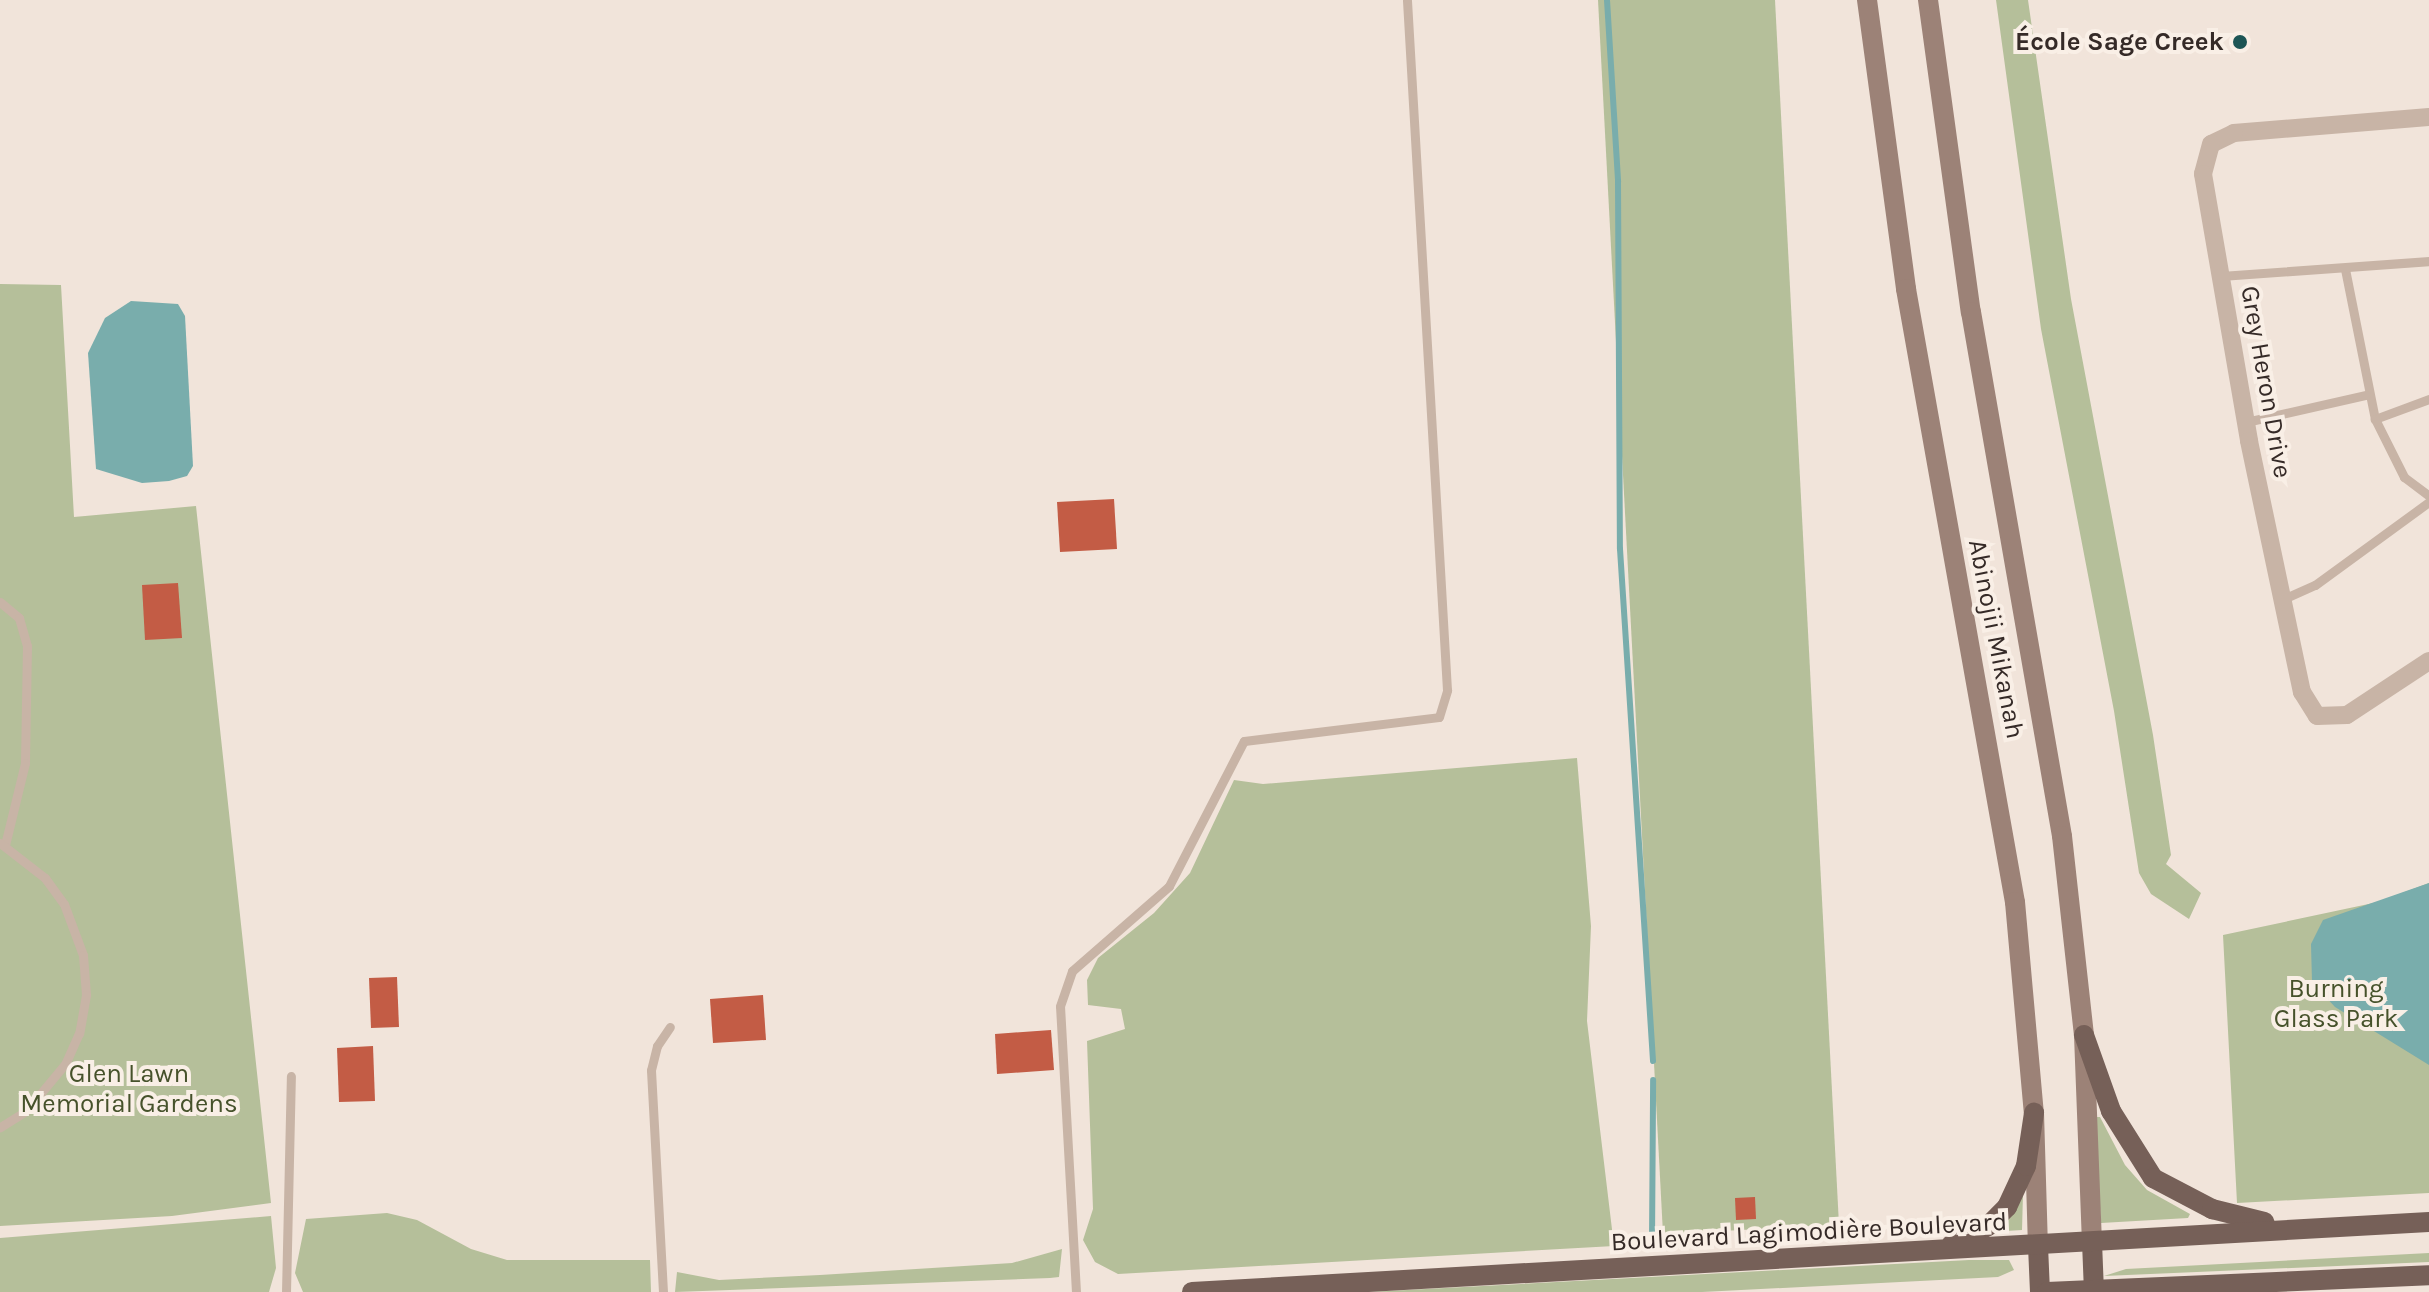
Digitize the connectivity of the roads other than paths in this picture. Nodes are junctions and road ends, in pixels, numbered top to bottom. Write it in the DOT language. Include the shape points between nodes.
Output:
graph roads {
  1 [pos="1407,0"];
  2 [pos="1867,0"];
  3 [pos="1928,0"];
  4 [pos="2429,117"];
  5 [pos="2429,261"];
  6 [pos="2345,269"];
  7 [pos="2221,276"];
  8 [pos="2366,395"];
  9 [pos="2429,399"];
  10 [pos="2375,419"];
  11 [pos="2246,422"];
  12 [pos="2429,496"];
  13 [pos="2429,502"];
  14 [pos="2281,600"];
  15 [pos="0,602"];
  16 [pos="2429,661"];
  17 [pos="3,844"];
  18 [pos="670,1027"];
  19 [pos="2084,1035"];
  20 [pos="291,1076"];
  21 [pos="2034,1113"];
  22 [pos="0,1127"];
  23 [pos="2429,1222"];
  24 [pos="2299,1228"];
  25 [pos="2092,1242"];
  26 [pos="2038,1246"];
  27 [pos="1939,1251"];
  28 [pos="2429,1275"];
  29 [pos="2279,1282"];
  30 [pos="2094,1291"];
  31 [pos="286,1292"];
  32 [pos="663,1292"];
  33 [pos="1076,1292"];
  34 [pos="1192,1292"];
  35 [pos="2040,1292"];
  36 [pos="2047,1292"];
  37 [pos="2260,1292"];
  1 -- 33 [label="lane" via="1447,690 1439,717 1244,741 1169,886 1072,971 1060,1006"];
  2 -- 21 [label="street, Abinojii Mikanah" via="1922,390 2005,827"];
  3 -- 19 [label="street, Abinojii Mikanah" via="1971,312 2062,836"];
  4 -- 7 [label="street, Grey Heron Drive" via="2234,133 2211,144 2203,174"];
  5 -- 6 [label="lane"];
  6 -- 7 [label="lane"];
  6 -- 8 [label="lane"];
  7 -- 11 [label="street, Grey Heron Drive"];
  8 -- 10 [label="lane"];
  8 -- 11 [label="lane"];
  9 -- 10 [label="lane"];
  10 -- 12 [label="lane" via="2404,477"];
  11 -- 14 [label="street, Grey Heron Drive"];
  13 -- 14 [label="lane" via="2315,585"];
  14 -- 16 [label="street, Grey Heron Drive" via="2302,692 2317,716 2347,715"];
  15 -- 17 [label="lane" via="19,618 27,646 25,763"];
  17 -- 22 [label="lane" via="45,878 64,904 83,955 86,995 79,1033 65,1064 26,1111"];
  18 -- 32 [label="lane" via="657,1046 651,1070"];
  19 -- 24 [label="main road" via="2111,1111 2153,1178 2212,1209"];
  19 -- 25 [label="street, Abinojii Mikanah"];
  20 -- 31 [label="lane"];
  21 -- 26 [label="street, Abinojii Mikanah"];
  21 -- 27 [label="main road" via="2026,1166 2007,1207 1977,1234"];
  23 -- 24 [label="main road, Boulevard Lagimodière Boulevard"];
  24 -- 25 [label="main road, Boulevard Lagimodière Boulevard"];
  25 -- 26 [label="main road, Boulevard Lagimodière Boulevard"];
  25 -- 30 [label="main road, Abinojii Mikanah"];
  26 -- 27 [label="main road, Boulevard Lagimodière Boulevard"];
  26 -- 35 [label="main road, Abinojii Mikanah"];
  27 -- 34 [label="main road, Boulevard Lagimodière Boulevard"];
  28 -- 29 [label="main road"];
  29 -- 30 [label="main road"];
  29 -- 37 [label="main road"];
  30 -- 36 [label="main road"];
}
